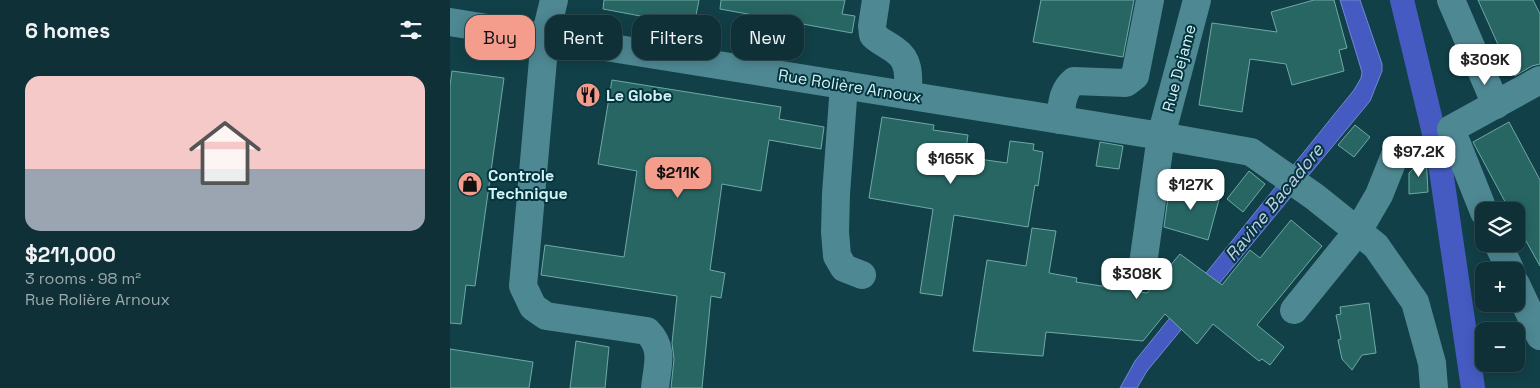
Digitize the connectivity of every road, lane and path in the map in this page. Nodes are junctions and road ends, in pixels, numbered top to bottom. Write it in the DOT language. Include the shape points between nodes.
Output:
graph roads {
  1 [pos="554,0"];
  2 [pos="876,0"];
  3 [pos="1150,0"];
  4 [pos="1197,0"];
  5 [pos="1451,0"];
  6 [pos="550,15"];
  7 [pos="450,22"];
  8 [pos="545,37"];
  9 [pos="622,49"];
  10 [pos="844,85"];
  11 [pos="1537,90"];
  12 [pos="908,95"];
  13 [pos="1496,105"];
  14 [pos="1060,120"];
  15 [pos="1161,136"];
  16 [pos="1397,150"];
  17 [pos="1480,202"];
  18 [pos="1358,231"];
  19 [pos="1143,264"];
  20 [pos="862,275"];
  21 [pos="1525,304"];
  22 [pos="1294,310"];
  23 [pos="1540,336"];
  24 [pos="654,388"];
  25 [pos="1434,388"];
  1 -- 6 [label="street"];
  2 -- 12 [label="street" via="873,35 904,58 909,74"];
  3 -- 14 [label="street" via="1135,76 1126,83 1074,81 1063,96"];
  4 -- 15 [label="street, Rue Dejame"];
  5 -- 13 [label="street"];
  7 -- 8 [label="street, Rue Rolière Arnoux"];
  8 -- 24 [label="street" via="523,286 533,307 546,316 647,331 659,349"];
  9 -- 10 [label="street, Rue Rolière Arnoux"];
  10 -- 12 [label="street, Rue Rolière Arnoux"];
  10 -- 20 [label="street" via="836,194 837,256 844,268"];
  11 -- 13 [label="street"];
  12 -- 14 [label="street, Rue Rolière Arnoux"];
  13 -- 17 [label="street" via="1451,129"];
  14 -- 15 [label="street, Rue Rolière Arnoux"];
  15 -- 18 [label="street, Rue Rolière Arnoux" via="1251,152"];
  15 -- 19 [label="street, Rue Dejame"];
  16 -- 18 [label="street" via="1379,195"];
  18 -- 22 [label="street"];
  18 -- 25 [label="street" via="1376,246 1415,302 1432,363"];
  21 -- 23 [label="street"];
}
